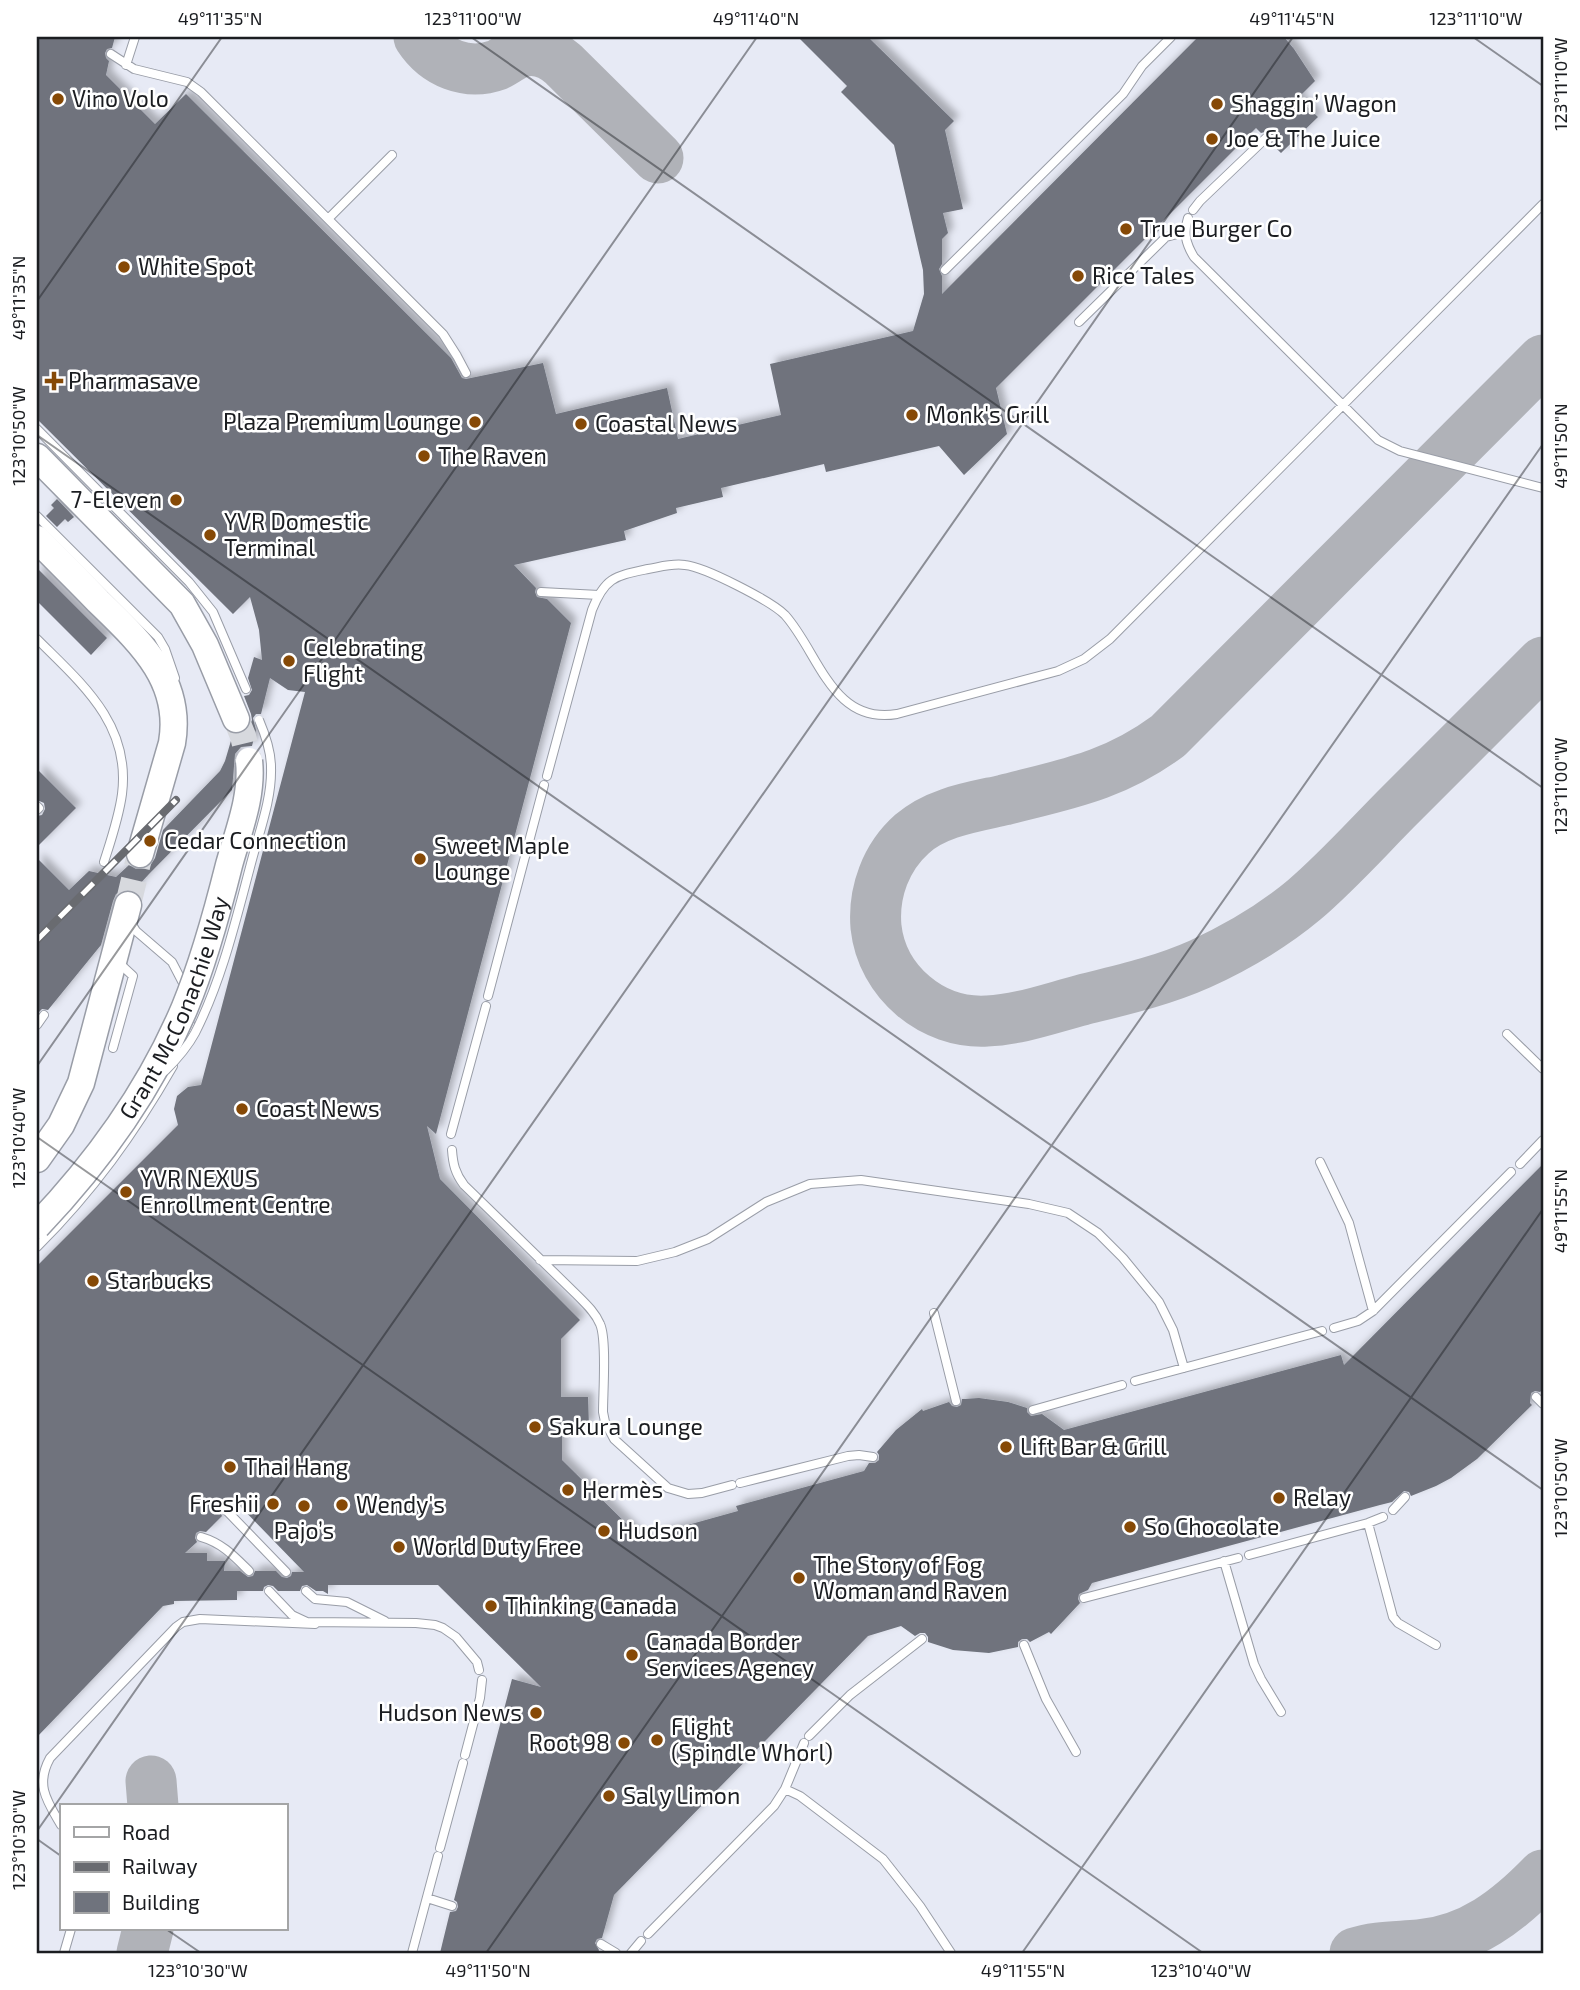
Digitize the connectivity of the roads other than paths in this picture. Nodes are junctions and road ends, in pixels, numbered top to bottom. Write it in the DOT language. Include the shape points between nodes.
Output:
graph roads {
  1 [pos="135,37"];
  2 [pos="1171,37"];
  3 [pos="111,54"];
  4 [pos="126,65"];
  5 [pos="1266,138"];
  6 [pos="392,155"];
  7 [pos="1543,204"];
  8 [pos="328,219"];
  9 [pos="1185,233"];
  10 [pos="945,270"];
  11 [pos="1079,322"];
  12 [pos="466,373"];
  13 [pos="1343,405"];
  14 [pos="37,429"];
  15 [pos="37,457"];
  16 [pos="1543,488"];
  17 [pos="37,516"];
  18 [pos="37,540"];
  19 [pos="541,592"];
  20 [pos="598,595"];
  21 [pos="37,639"];
  22 [pos="246,689"];
  23 [pos="247,719"];
  24 [pos="175,727"];
  25 [pos="249,761"];
  26 [pos="547,776"];
  27 [pos="544,785"];
  28 [pos="140,854"];
  29 [pos="104,862"];
  30 [pos="128,905"];
  31 [pos="114,959"];
  32 [pos="488,996"];
  33 [pos="486,1006"];
  34 [pos="44,1015"];
  35 [pos="37,1025"];
  36 [pos="1507,1034"];
  37 [pos="113,1048"];
  38 [pos="1543,1069"];
  39 [pos="124,1118"];
  40 [pos="451,1134"];
  41 [pos="1543,1140"];
  42 [pos="452,1150"];
  43 [pos="37,1159"];
  44 [pos="1320,1162"];
  45 [pos="1520,1164"];
  46 [pos="1511,1172"];
  47 [pos="39,1225"];
  48 [pos="37,1247"];
  49 [pos="540,1260"];
  50 [pos="1373,1311"];
  51 [pos="933,1313"];
  52 [pos="1334,1328"];
  53 [pos="1322,1331"];
  54 [pos="1184,1368"];
  55 [pos="1135,1381"];
  56 [pos="1122,1385"];
  57 [pos="1536,1397"];
  58 [pos="956,1401"];
  59 [pos="1543,1404"];
  60 [pos="1033,1410"];
  61 [pos="873,1457"];
  62 [pos="1405,1497"];
  63 [pos="224,1508"];
  64 [pos="1393,1510"];
  65 [pos="1383,1517"];
  66 [pos="1368,1523"];
  67 [pos="201,1537"];
  68 [pos="1249,1555"];
  69 [pos="1238,1558"];
  70 [pos="1224,1561"];
  71 [pos="249,1571"];
  72 [pos="286,1572"];
  73 [pos="269,1591"];
  74 [pos="306,1591"];
  75 [pos="1084,1598"];
  76 [pos="387,1623"];
  77 [pos="315,1624"];
  78 [pos="922,1639"];
  79 [pos="1024,1645"];
  80 [pos="1436,1645"];
  81 [pos="479,1670"];
  82 [pos="482,1680"];
  83 [pos="1281,1712"];
  84 [pos="1076,1752"];
  85 [pos="785,1789"];
  86 [pos="60,1823"];
  87 [pos="427,1898"];
  88 [pos="452,1906"];
  89 [pos="71,1930"];
  90 [pos="648,1934"];
  91 [pos="641,1941"];
  92 [pos="601,1944"];
  93 [pos="64,1953"];
  94 [pos="412,1953"];
  95 [pos="616,1953"];
  96 [pos="631,1953"];
  97 [pos="951,1953"];
  1 -- 4 [label="lane"];
  2 -- 10 [label="lane" via="1142,66 1123,94"];
  3 -- 4 [label="lane"];
  4 -- 8 [label="lane" via="194,86"];
  5 -- 9 [label="lane" via="1190,214"];
  6 -- 8 [label="lane"];
  7 -- 13 [label="lane"];
  8 -- 12 [label="lane" via="443,334"];
  9 -- 11 [label="lane" via="1166,237"];
  9 -- 13 [label="lane" via="1194,257"];
  13 -- 16 [label="lane" via="1391,448"];
  13 -- 20 [label="lane" via="1098,649 1042,677 897,714 880,716 850,705 834,691 783,613 696,567 671,564 617,576"];
  14 -- 22 [label="lane" via="201,596 213,612"];
  15 -- 23 [label="main road" via="182,604"];
  17 -- 24 [label="lane" via="158,637 175,677"];
  18 -- 24 [label="main road" via="134,635 156,664 169,692"];
  19 -- 20 [label="lane"];
  20 -- 26 [label="lane"];
  21 -- 29 [label="lane" via="101,707 119,748 122,793"];
  23 -- 39 [label="lane, bridge" via="265,737 271,765 269,794 238,915 193,1036"];
  24 -- 28 [label="main road"];
  25 -- 39 [label="main road, Grant McConachie Way, bridge" via="246,802 207,944 184,1007"];
  27 -- 32 [label="lane"];
  30 -- 31 [label="main road"];
  30 -- 48 [label="lane" via="128,917 136,931 172,962 186,988 190,1023 186,1039 103,1174"];
  31 -- 37 [label="lane" via="133,976"];
  31 -- 43 [label="main road" via="80,1083 61,1125"];
  33 -- 40 [label="lane"];
  34 -- 35 [label="lane"];
  36 -- 38 [label="lane"];
  39 -- 47 [label="main road, Grant McConachie Way, bridge"];
  41 -- 45 [label="lane"];
  42 -- 49 [label="lane" via="453,1165 464,1185"];
  44 -- 50 [label="lane" via="1349,1223"];
  46 -- 50 [label="lane"];
  49 -- 54 [label="lane" via="637,1261 675,1252 708,1239 766,1202 810,1184 862,1180 1029,1204 1068,1213 1098,1233 1123,1258 1159,1302"];
  49 -- 61 [label="lane" via="591,1309 600,1324 603,1412 608,1431 675,1491 702,1493 848,1456"];
  50 -- 52 [label="lane"];
  51 -- 58 [label="lane"];
  53 -- 54 [label="lane"];
  54 -- 55 [label="lane"];
  56 -- 60 [label="lane"];
  57 -- 59 [label="lane"];
  62 -- 64 [label="lane"];
  63 -- 72 [label="lane"];
  65 -- 66 [label="lane"];
  66 -- 68 [label="lane"];
  66 -- 80 [label="lane" via="1393,1617"];
  67 -- 71 [label="lane" via="225,1548"];
  69 -- 70 [label="lane"];
  70 -- 75 [label="lane"];
  70 -- 83 [label="lane" via="1254,1664"];
  73 -- 77 [label="lane" via="298,1619"];
  74 -- 76 [label="lane" via="315,1599 347,1602"];
  76 -- 77 [label="lane"];
  76 -- 81 [label="lane" via="443,1628 466,1648"];
  77 -- 86 [label="lane" via="200,1619 176,1627 50,1758 43,1790"];
  78 -- 85 [label="lane" via="850,1695 806,1739"];
  79 -- 84 [label="lane" via="1046,1699"];
  82 -- 87 [label="lane"];
  85 -- 90 [label="lane" via="771,1810"];
  85 -- 97 [label="lane" via="883,1859"];
  87 -- 88 [label="lane"];
  87 -- 94 [label="lane"];
  89 -- 93 [label="lane"];
  91 -- 96 [label="lane"];
  92 -- 95 [label="lane"];
}
